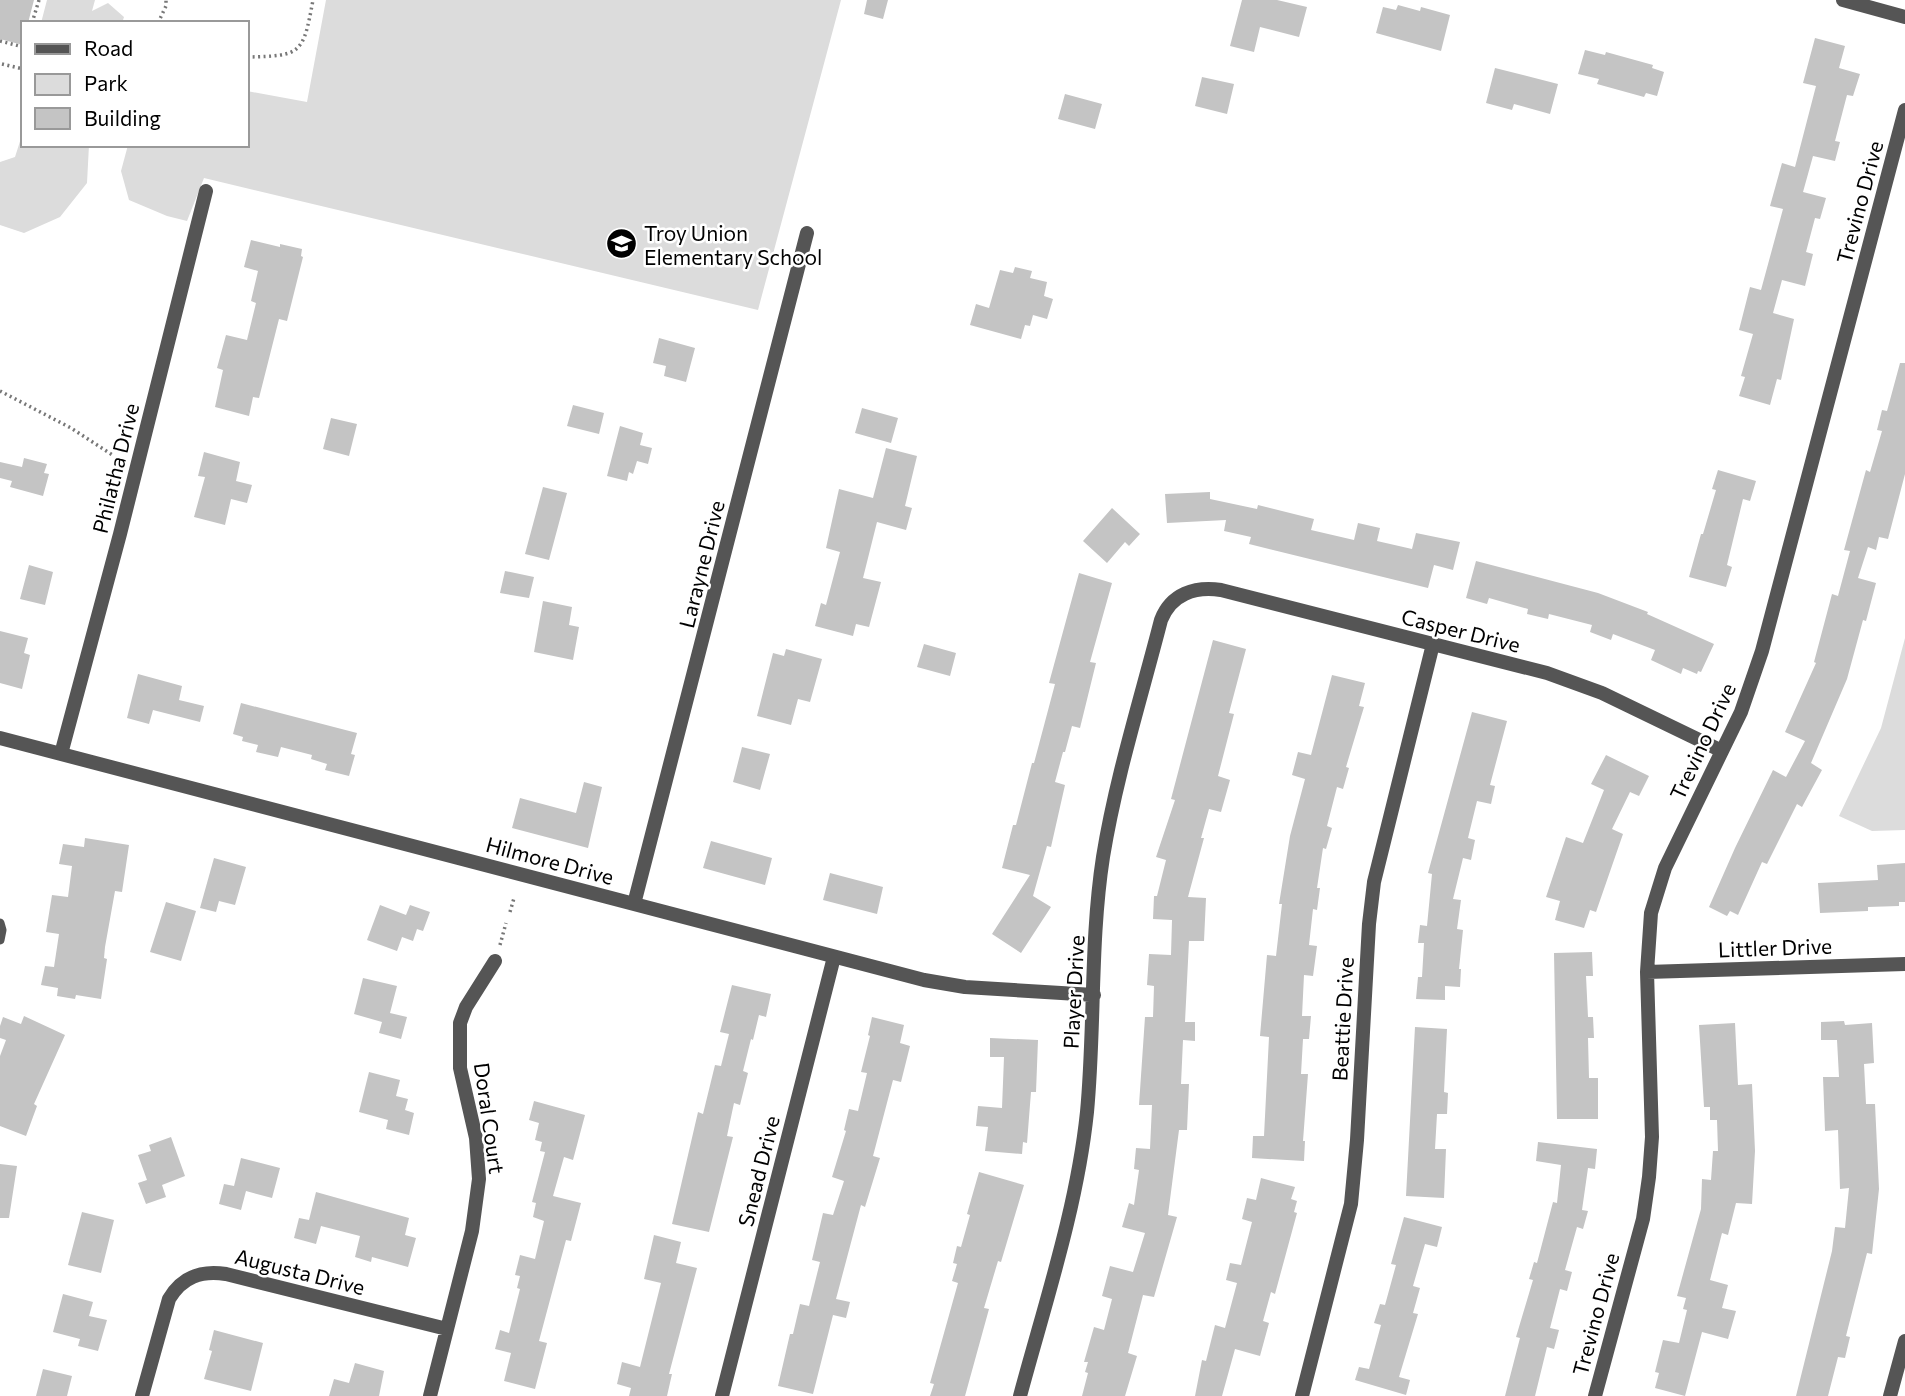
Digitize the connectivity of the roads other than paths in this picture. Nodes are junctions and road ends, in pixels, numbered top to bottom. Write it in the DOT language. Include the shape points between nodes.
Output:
graph roads {
  1 [pos="1843,0"];
  2 [pos="1905,17"];
  3 [pos="1905,110"];
  4 [pos="206,191"];
  5 [pos="807,233"];
  6 [pos="1179,597"];
  7 [pos="1433,644"];
  8 [pos="0,738"];
  9 [pos="1722,751"];
  10 [pos="61,754"];
  11 [pos="634,904"];
  12 [pos="0,922"];
  13 [pos="0,940"];
  14 [pos="834,957"];
  15 [pos="495,961"];
  16 [pos="1905,964"];
  17 [pos="1647,972"];
  18 [pos="1094,995"];
  19 [pos="447,1329"];
  20 [pos="1905,1341"];
  21 [pos="142,1396"];
  22 [pos="430,1396"];
  23 [pos="722,1396"];
  24 [pos="1020,1396"];
  25 [pos="1302,1396"];
  26 [pos="1595,1396"];
  27 [pos="1890,1396"];
  1 -- 2 [label="street"];
  3 -- 9 [label="street, Trevino Drive" via="1762,651"];
  4 -- 10 [label="street, Philatha Drive"];
  5 -- 11 [label="street, Larayne Drive"];
  6 -- 7 [label="street, Casper Drive" via="1196,589 1221,590"];
  6 -- 18 [label="street, Player Drive" via="1161,620 1108,832"];
  7 -- 9 [label="street, Casper Drive" via="1573,682"];
  7 -- 25 [label="street, Beattie Drive" via="1374,882 1351,1204"];
  8 -- 10 [label="street, Hilmore Drive"];
  9 -- 17 [label="street, Trevino Drive" via="1660,882 1649,927"];
  10 -- 11 [label="street, Hilmore Drive"];
  11 -- 14 [label="street, Hilmore Drive"];
  12 -- 13 [label="lane"];
  14 -- 18 [label="street, Hilmore Drive" via="944,984"];
  14 -- 23 [label="street, Snead Drive"];
  15 -- 19 [label="street, Doral Court" via="460,1023 460,1068 476,1138 479,1179 472,1231"];
  16 -- 17 [label="street, Littler Drive"];
  17 -- 26 [label="street, Trevino Drive" via="1649,1177 1643,1219"];
  18 -- 24 [label="street, Player Drive" via="1081,1157"];
  19 -- 21 [label="street, Augusta Drive" via="226,1274 200,1273 186,1279 169,1299"];
  19 -- 22 [label="street, Doral Court"];
  20 -- 27 [label="street"];
}
